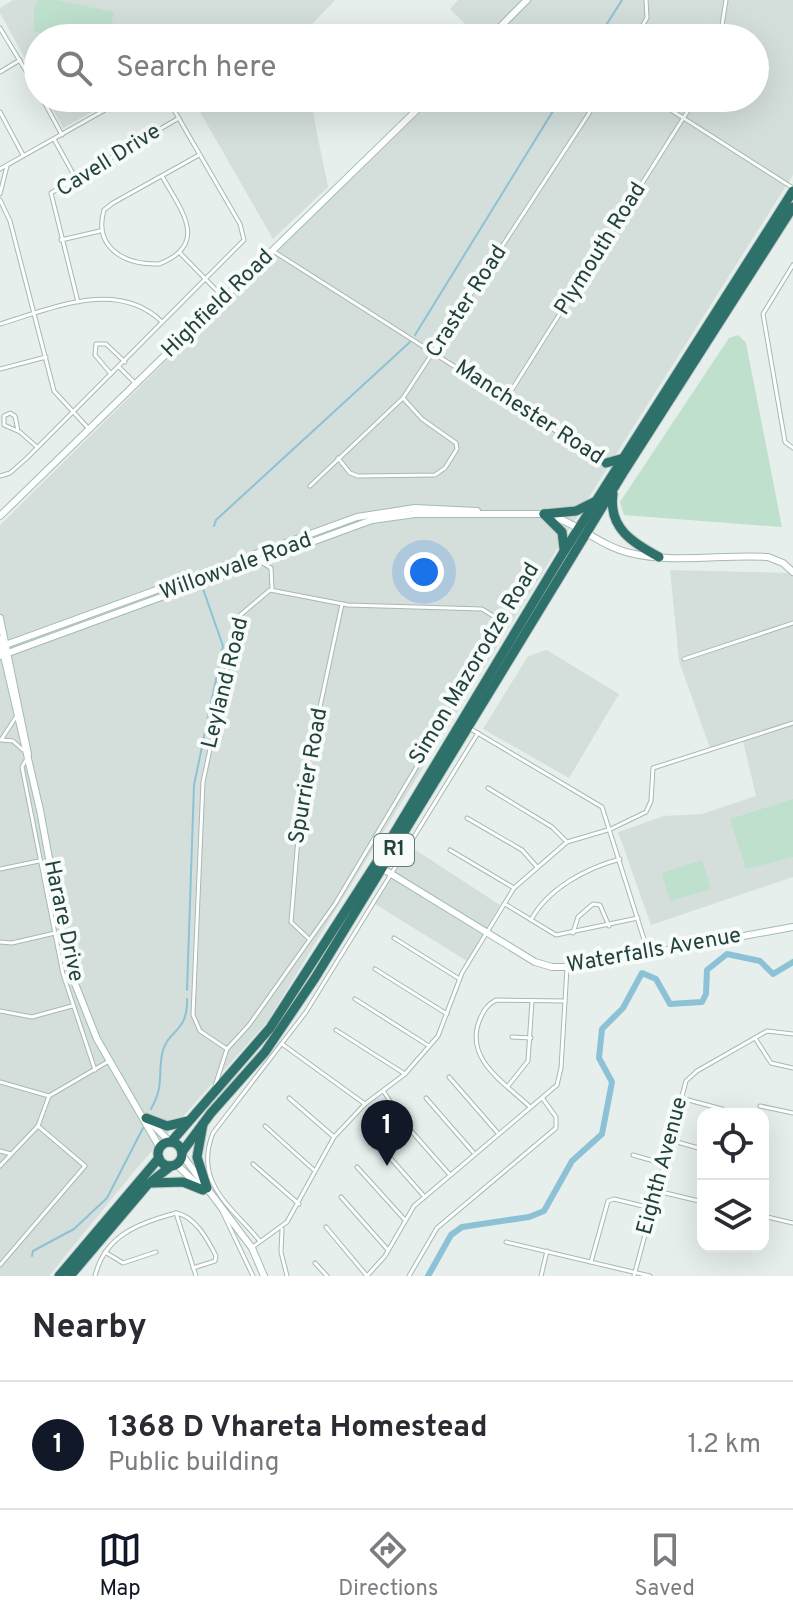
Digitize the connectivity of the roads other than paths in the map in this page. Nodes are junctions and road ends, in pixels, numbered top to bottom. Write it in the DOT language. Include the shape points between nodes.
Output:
graph roads {
  1 [pos="527,0"];
  2 [pos="646,0"];
  3 [pos="726,0"];
  4 [pos="503,24"];
  5 [pos="643,24"];
  6 [pos="722,24"];
  7 [pos="0,28"];
  8 [pos="20,60"];
  9 [pos="24,67"];
  10 [pos="0,72"];
  11 [pos="0,112"];
  12 [pos="50,112"];
  13 [pos="102,112"];
  14 [pos="175,112"];
  15 [pos="415,112"];
  16 [pos="590,112"];
  17 [pos="673,112"];
  18 [pos="687,112"];
  19 [pos="179,118"];
  20 [pos="683,119"];
  21 [pos="62,135"];
  22 [pos="54,139"];
  23 [pos="23,155"];
  24 [pos="199,155"];
  25 [pos="7,166"];
  26 [pos="0,169"];
  27 [pos="162,176"];
  28 [pos="75,177"];
  29 [pos="793,189"];
  30 [pos="0,194"];
  31 [pos="0,200"];
  32 [pos="793,207"];
  33 [pos="101,230"];
  34 [pos="61,240"];
  35 [pos="273,251"];
  36 [pos="180,253"];
  37 [pos="793,265"];
  38 [pos="207,281"];
  39 [pos="224,299"];
  40 [pos="78,302"];
  41 [pos="35,314"];
  42 [pos="163,323"];
  43 [pos="0,324"];
  44 [pos="435,352"];
  45 [pos="46,357"];
  46 [pos="125,362"];
  47 [pos="119,367"];
  48 [pos="0,369"];
  49 [pos="111,375"];
  50 [pos="136,384"];
  51 [pos="403,398"];
  52 [pos="506,399"];
  53 [pos="72,413"];
  54 [pos="89,429"];
  55 [pos="18,431"];
  56 [pos="37,447"];
  57 [pos="793,448"];
  58 [pos="338,458"];
  59 [pos="624,458"];
  60 [pos="606,463"];
  61 [pos="620,471"];
  62 [pos="0,476"];
  63 [pos="310,486"];
  64 [pos="613,491"];
  65 [pos="599,498"];
  66 [pos="480,512"];
  67 [pos="544,514"];
  68 [pos="0,518"];
  69 [pos="584,531"];
  70 [pos="563,553"];
  71 [pos="270,555"];
  72 [pos="659,557"];
  73 [pos="257,560"];
  74 [pos="271,568"];
  75 [pos="793,572"];
  76 [pos="272,590"];
  77 [pos="342,604"];
  78 [pos="0,618"];
  79 [pos="793,623"];
  80 [pos="2,628"];
  81 [pos="24,639"];
  82 [pos="21,647"];
  83 [pos="2,650"];
  84 [pos="684,659"];
  85 [pos="9,668"];
  86 [pos="17,716"];
  87 [pos="793,723"];
  88 [pos="468,727"];
  89 [pos="478,733"];
  90 [pos="0,740"];
  91 [pos="23,750"];
  92 [pos="26,760"];
  93 [pos="31,773"];
  94 [pos="488,788"];
  95 [pos="467,818"];
  96 [pos="611,829"];
  97 [pos="567,842"];
  98 [pos="450,850"];
  99 [pos="363,857"];
  100 [pos="45,859"];
  101 [pos="620,859"];
  102 [pos="537,867"];
  103 [pos="0,869"];
  104 [pos="383,869"];
  105 [pos="514,888"];
  106 [pos="370,900"];
  107 [pos="505,904"];
  108 [pos="640,918"];
  109 [pos="531,920"];
  110 [pos="609,926"];
  111 [pos="793,927"];
  112 [pos="55,933"];
  113 [pos="573,933"];
  114 [pos="487,934"];
  115 [pos="394,938"];
  116 [pos="311,940"];
  117 [pos="0,942"];
  118 [pos="648,952"];
  119 [pos="567,968"];
  120 [pos="375,969"];
  121 [pos="459,979"];
  122 [pos="355,999"];
  123 [pos="533,1000"];
  124 [pos="565,1001"];
  125 [pos="72,1006"];
  126 [pos="0,1011"];
  127 [pos="447,1014"];
  128 [pos="336,1030"];
  129 [pos="793,1034"];
  130 [pos="512,1037"];
  131 [pos="531,1038"];
  132 [pos="755,1038"];
  133 [pos="282,1044"];
  134 [pos="429,1046"];
  135 [pos="227,1049"];
  136 [pos="109,1061"];
  137 [pos="793,1068"];
  138 [pos="95,1070"];
  139 [pos="405,1074"];
  140 [pos="449,1077"];
  141 [pos="0,1082"];
  142 [pos="508,1086"];
  143 [pos="216,1092"];
  144 [pos="384,1092"];
  145 [pos="49,1096"];
  146 [pos="289,1098"];
  147 [pos="426,1098"];
  148 [pos="681,1098"];
  149 [pos="543,1099"];
  150 [pos="365,1104"];
  151 [pos="135,1105"];
  152 [pos="760,1106"];
  153 [pos="530,1107"];
  154 [pos="718,1108"];
  155 [pos="793,1113"];
  156 [pos="146,1118"];
  157 [pos="200,1119"];
  158 [pos="38,1126"];
  159 [pos="265,1126"];
  160 [pos="498,1133"];
  161 [pos="334,1137"];
  162 [pos="670,1140"];
  163 [pos="170,1142"];
  164 [pos="378,1144"];
  165 [pos="697,1148"];
  166 [pos="0,1151"];
  167 [pos="159,1153"];
  168 [pos="11,1154"];
  169 [pos="474,1154"];
  170 [pos="633,1155"];
  171 [pos="178,1159"];
  172 [pos="253,1164"];
  173 [pos="664,1164"];
  174 [pos="0,1166"];
  175 [pos="357,1167"];
  176 [pos="315,1171"];
  177 [pos="450,1175"];
  178 [pos="148,1184"];
  179 [pos="657,1191"];
  180 [pos="207,1192"];
  181 [pos="341,1197"];
  182 [pos="424,1197"];
  183 [pos="697,1201"];
  184 [pos="299,1204"];
  185 [pos="652,1208"];
  186 [pos="221,1209"];
  187 [pos="176,1213"];
  188 [pos="769,1217"];
  189 [pos="405,1220"];
  190 [pos="793,1223"];
  191 [pos="326,1227"];
  192 [pos="282,1229"];
  193 [pos="259,1240"];
  194 [pos="506,1242"];
  195 [pos="252,1248"];
  196 [pos="388,1250"];
  197 [pos="547,1251"];
  198 [pos="105,1252"];
  199 [pos="156,1252"];
  200 [pos="591,1262"];
  201 [pos="315,1263"];
  202 [pos="0,1265"];
  203 [pos="193,1268"];
  204 [pos="635,1274"];
  205 [pos="73,1275"];
  206 [pos="59,1276"];
  207 [pos="95,1276"];
  208 [pos="196,1276"];
  209 [pos="253,1276"];
  210 [pos="264,1276"];
  211 [pos="287,1276"];
  212 [pos="327,1276"];
  213 [pos="367,1276"];
  214 [pos="409,1276"];
  215 [pos="541,1276"];
  216 [pos="650,1276"];
  1 -- 4 [label="main road"];
  2 -- 5 [label="street"];
  3 -- 6 [label="street"];
  7 -- 8 [label="street"];
  8 -- 9 [label="street"];
  8 -- 10 [label="street"];
  11 -- 23 [label="street"];
  12 -- 21 [label="street"];
  13 -- 21 [label="street"];
  14 -- 19 [label="street"];
  15 -- 35 [label="main road, Highfield Road"];
  16 -- 44 [label="street, Craster Road"];
  17 -- 20 [label="street"];
  18 -- 20 [label="street, Plymouth Road"];
  19 -- 24 [label="street"];
  19 -- 28 [label="street, Cavell Drive"];
  20 -- 29 [label="street"];
  20 -- 52 [label="street, Plymouth Road"];
  21 -- 22 [label="street"];
  22 -- 23 [label="street"];
  22 -- 28 [label="street"];
  23 -- 25 [label="street"];
  24 -- 27 [label="street"];
  24 -- 38 [label="street" via="244,235 236,252"];
  25 -- 26 [label="street"];
  25 -- 30 [label="street"];
  27 -- 33 [label="street" via="106,208"];
  27 -- 36 [label="street" via="189,226"];
  28 -- 34 [label="street, Cavell Drive" via="54,189 50,198"];
  29 -- 59 [label="highway, Simon Mazorodze Road / R1"];
  31 -- 41 [label="street"];
  32 -- 61 [label="highway, Simon Mazorodze Road / R1"];
  33 -- 34 [label="street"];
  33 -- 36 [label="street" via="108,248 130,260 156,265"];
  34 -- 40 [label="street, Cavell Drive"];
  35 -- 39 [label="main road, Highfield Road"];
  35 -- 44 [label="street, Manchester Road"];
  36 -- 38 [label="street"];
  37 -- 57 [label="street" via="763,314 785,442"];
  38 -- 39 [label="street"];
  38 -- 42 [label="street"];
  39 -- 50 [label="main road, Highfield Road"];
  40 -- 41 [label="street"];
  40 -- 42 [label="street" via="123,302 148,310"];
  41 -- 43 [label="street"];
  41 -- 45 [label="street"];
  42 -- 46 [label="street"];
  44 -- 51 [label="street, Craster Road"];
  44 -- 52 [label="street, Manchester Road"];
  45 -- 48 [label="street"];
  45 -- 53 [label="street" via="57,396"];
  46 -- 47 [label="street"];
  46 -- 49 [label="street" via="106,344 96,344 95,355"];
  47 -- 49 [label="street"];
  47 -- 50 [label="street"];
  49 -- 53 [label="street"];
  50 -- 54 [label="main road, Highfield Road"];
  51 -- 58 [label="street, Craster Road"];
  51 -- 58 [label="street" via="456,443 445,468 435,475 358,476"];
  52 -- 60 [label="street, Manchester Road"];
  53 -- 54 [label="street"];
  53 -- 56 [label="street"];
  54 -- 68 [label="main road, Highfield Road"];
  55 -- 55 [label="street" via="15,416 4,416 4,425"];
  55 -- 56 [label="street"];
  56 -- 62 [label="street" via="13,471"];
  58 -- 63 [label="street, Craster Road"];
  59 -- 60 [label="highway"];
  59 -- 61 [label="highway, Simon Mazorodze Road / R1"];
  60 -- 61 [label="street, Manchester Road"];
  61 -- 64 [label="highway, Simon Mazorodze Road / R1"];
  61 -- 65 [label="highway, Simon Mazorodze Road / R1"];
  64 -- 69 [label="highway, Simon Mazorodze Road / R1"];
  64 -- 72 [label="highway" via="618,526"];
  65 -- 67 [label="highway" via="583,509"];
  65 -- 69 [label="highway, Simon Mazorodze Road / R1"];
  66 -- 67 [label="main road, Willowvale Road"];
  66 -- 71 [label="main road, Willowvale Road" via="383,518"];
  66 -- 81 [label="main road, Willowvale Road" via="429,507 370,513"];
  67 -- 69 [label="main road, Willowvale Road"];
  67 -- 70 [label="highway" via="562,532"];
  69 -- 70 [label="highway, Simon Mazorodze Road / R1"];
  69 -- 72 [label="main road, Willowvale Road" via="622,551"];
  69 -- 88 [label="highway, Simon Mazorodze Road / R1"];
  70 -- 104 [label="highway, Simon Mazorodze Road / R1"];
  71 -- 73 [label="main road, Willowvale Road"];
  71 -- 74 [label="street"];
  72 -- 75 [label="main road, Willowvale Road" via="768,557"];
  73 -- 74 [label="street"];
  73 -- 82 [label="main road, Willowvale Road"];
  74 -- 76 [label="street"];
  76 -- 77 [label="street"];
  76 -- 135 [label="street, Leyland Road" via="238,617 202,794 193,1015 200,1031"];
  77 -- 99 [label="street" via="482,609 503,622"];
  77 -- 116 [label="street, Spurrier Road" via="302,791 294,872 290,918"];
  78 -- 80 [label="main road, Harare Drive"];
  79 -- 84 [label="street"];
  80 -- 81 [label="main road" via="8,637"];
  80 -- 83 [label="main road, Harare Drive"];
  81 -- 83 [label="main road, Willowvale Road"];
  82 -- 83 [label="main road, Willowvale Road"];
  82 -- 85 [label="main road"];
  83 -- 85 [label="main road, Harare Drive"];
  83 -- 85 [label="main road"];
  85 -- 86 [label="main road, Harare Drive"];
  85 -- 93 [label="main road, Harare Drive"];
  86 -- 90 [label="street"];
  86 -- 91 [label="main road, Harare Drive"];
  87 -- 96 [label="street" via="653,768 646,812"];
  88 -- 89 [label="street"];
  88 -- 104 [label="highway, Simon Mazorodze Road / R1"];
  89 -- 96 [label="street" via="599,804"];
  89 -- 104 [label="street"];
  90 -- 91 [label="street" via="13,741"];
  91 -- 92 [label="main road, Harare Drive"];
  92 -- 93 [label="main road, Harare Drive"];
  92 -- 100 [label="street" via="21,764"];
  93 -- 100 [label="main road, Harare Drive"];
  94 -- 97 [label="street"];
  95 -- 102 [label="street" via="522,850"];
  96 -- 97 [label="street"];
  96 -- 101 [label="street"];
  97 -- 102 [label="street"];
  98 -- 105 [label="street"];
  99 -- 104 [label="street"];
  99 -- 116 [label="street"];
  100 -- 103 [label="street"];
  100 -- 112 [label="street"];
  100 -- 136 [label="main road, Harare Drive" via="70,971"];
  101 -- 108 [label="street"];
  101 -- 109 [label="street" via="578,875"];
  102 -- 105 [label="street"];
  104 -- 106 [label="highway, Simon Mazorodze Road / R1"];
  104 -- 114 [label="main road, Waterfalls Avenue"];
  104 -- 143 [label="highway, Simon Mazorodze Road / R1" via="270,1028"];
  105 -- 107 [label="street"];
  106 -- 133 [label="street"];
  106 -- 157 [label="highway, Simon Mazorodze Road / R1" via="275,1040"];
  107 -- 109 [label="street"];
  107 -- 114 [label="street"];
  108 -- 110 [label="street"];
  108 -- 118 [label="street"];
  109 -- 113 [label="street" via="556,935"];
  110 -- 113 [label="street"];
  110 -- 113 [label="street" via="600,905 593,904 578,917"];
  111 -- 118 [label="main road, Waterfalls Avenue"];
  112 -- 117 [label="street"];
  112 -- 125 [label="street"];
  114 -- 119 [label="main road, Waterfalls Avenue" via="547,966"];
  114 -- 121 [label="street"];
  115 -- 121 [label="street"];
  116 -- 135 [label="street"];
  118 -- 119 [label="main road, Waterfalls Avenue"];
  119 -- 124 [label="street"];
  120 -- 127 [label="street"];
  121 -- 127 [label="street"];
  122 -- 134 [label="street"];
  123 -- 124 [label="street"];
  123 -- 131 [label="street"];
  123 -- 142 [label="street" via="491,1002 476,1030 480,1058"];
  124 -- 149 [label="street" via="561,1074"];
  125 -- 126 [label="street" via="32,1017"];
  125 -- 138 [label="street"];
  127 -- 134 [label="street"];
  128 -- 139 [label="street"];
  129 -- 132 [label="street, Eighth Avenue" via="768,1030"];
  130 -- 131 [label="street"];
  131 -- 142 [label="street" via="526,1066"];
  132 -- 137 [label="street" via="771,1063"];
  132 -- 148 [label="street, Eighth Avenue" via="697,1071 684,1083"];
  133 -- 150 [label="street"];
  133 -- 193 [label="street" via="209,1143 210,1180"];
  134 -- 139 [label="street"];
  135 -- 143 [label="street" via="215,1079"];
  136 -- 138 [label="street"];
  136 -- 151 [label="main road, Harare Drive"];
  138 -- 145 [label="street"];
  139 -- 144 [label="street"];
  140 -- 160 [label="street"];
  141 -- 145 [label="street"];
  142 -- 153 [label="street"];
  143 -- 157 [label="highway, Simon Mazorodze Road / R1"];
  144 -- 150 [label="street"];
  144 -- 177 [label="street"];
  145 -- 158 [label="street"];
  146 -- 161 [label="street"];
  147 -- 169 [label="street"];
  148 -- 154 [label="street"];
  148 -- 162 [label="street, Eighth Avenue"];
  149 -- 153 [label="street"];
  149 -- 214 [label="street" via="556,1117 556,1128 437,1228"];
  150 -- 161 [label="street"];
  151 -- 156 [label="main road, Harare Drive"];
  151 -- 167 [label="main road, Harare Drive"];
  152 -- 155 [label="street"];
  153 -- 160 [label="street"];
  156 -- 157 [label="highway" via="173,1126"];
  156 -- 163 [label="main road, Harare Drive"];
  157 -- 163 [label="highway, Simon Mazorodze Road / R1"];
  157 -- 171 [label="highway, Simon Mazorodze Road / R1"];
  157 -- 180 [label="highway" via="197,1157"];
  158 -- 168 [label="street"];
  158 -- 202 [label="street" via="85,1166"];
  159 -- 176 [label="street"];
  160 -- 169 [label="street"];
  161 -- 176 [label="street"];
  162 -- 165 [label="street"];
  162 -- 173 [label="street, Eighth Avenue"];
  163 -- 167 [label="highway, Simon Mazorodze Road / R1"];
  163 -- 171 [label="highway"];
  164 -- 182 [label="street"];
  166 -- 168 [label="street"];
  167 -- 171 [label="highway"];
  167 -- 206 [label="highway, Simon Mazorodze Road / R1"];
  168 -- 174 [label="street"];
  169 -- 177 [label="street"];
  170 -- 173 [label="street"];
  171 -- 178 [label="highway, R1"];
  171 -- 180 [label="main road"];
  172 -- 184 [label="street"];
  173 -- 179 [label="street, Eighth Avenue"];
  175 -- 189 [label="street"];
  176 -- 184 [label="street"];
  177 -- 182 [label="street"];
  178 -- 180 [label="highway" via="171,1181"];
  178 -- 205 [label="highway, R1"];
  179 -- 183 [label="street"];
  179 -- 185 [label="street, Eighth Avenue"];
  180 -- 186 [label="main road"];
  181 -- 196 [label="street"];
  182 -- 189 [label="street"];
  184 -- 192 [label="street"];
  185 -- 200 [label="street" via="608,1201"];
  185 -- 204 [label="street, Eighth Avenue"];
  186 -- 195 [label="main road"];
  186 -- 209 [label="street"];
  187 -- 198 [label="street" via="131,1227"];
  187 -- 203 [label="street"];
  187 -- 203 [label="street" via="196,1225 216,1256"];
  188 -- 190 [label="street"];
  189 -- 196 [label="street"];
  191 -- 213 [label="street"];
  192 -- 193 [label="street"];
  192 -- 211 [label="street"];
  193 -- 195 [label="street"];
  194 -- 197 [label="street"];
  195 -- 210 [label="main road"];
  196 -- 213 [label="street"];
  197 -- 200 [label="street"];
  197 -- 215 [label="street"];
  198 -- 199 [label="street" via="123,1263"];
  198 -- 207 [label="street"];
  200 -- 204 [label="street"];
  201 -- 212 [label="street"];
  203 -- 208 [label="street"];
  204 -- 216 [label="street"];
}
